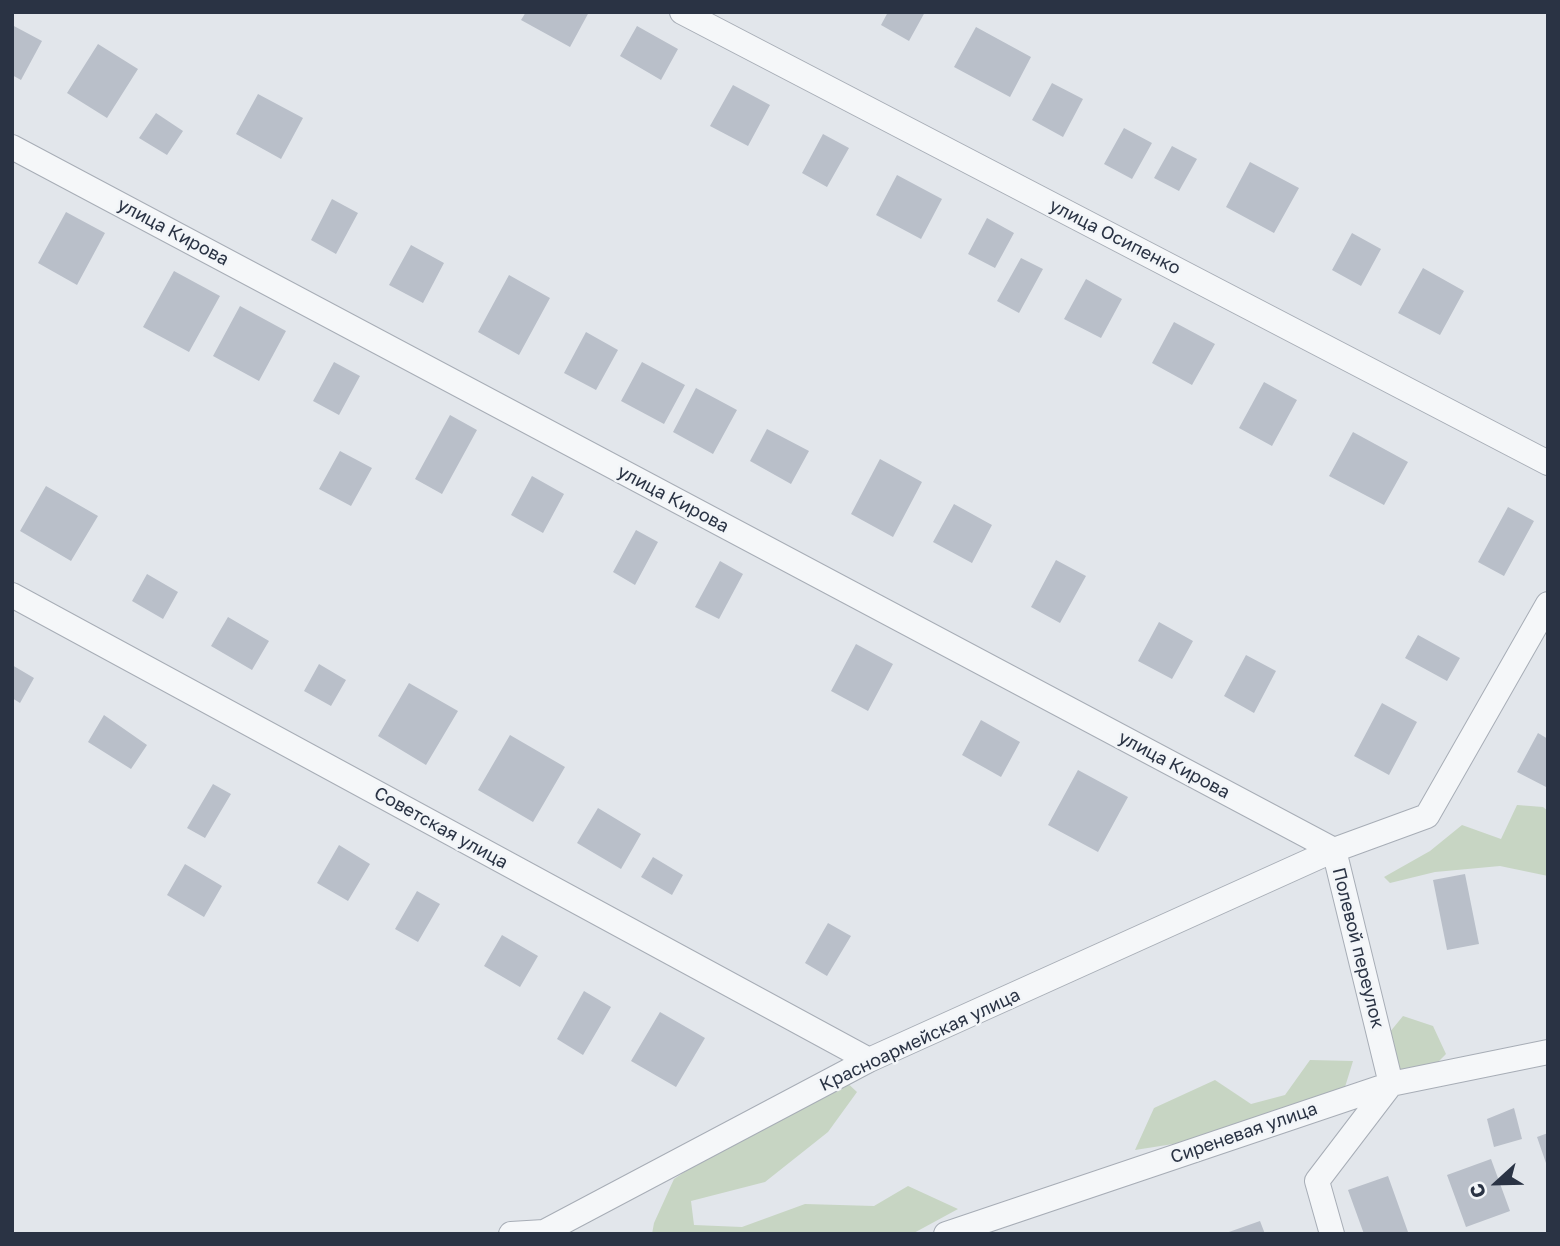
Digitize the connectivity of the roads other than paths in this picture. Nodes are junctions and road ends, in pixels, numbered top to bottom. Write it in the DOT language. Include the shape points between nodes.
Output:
graph roads {
  1 [pos="682,12"];
  2 [pos="12,147"];
  3 [pos="1548,463"];
  4 [pos="12,595"];
  5 [pos="1548,604"];
  6 [pos="1334,850"];
  7 [pos="1548,1052"];
  8 [pos="869,1060"];
  9 [pos="1391,1084"];
  10 [pos="511,1234"];
  11 [pos="946,1234"];
  12 [pos="1332,1234"];
  1 -- 3 [label="street, улица Осипенко"];
  2 -- 6 [label="street, улица Кирова"];
  4 -- 8 [label="street, Советская улица"];
  5 -- 6 [label="street, Полевой переулок" via="1427,816"];
  6 -- 8 [label="street, Красноармейская улица"];
  6 -- 9 [label="street, Полевой переулок"];
  7 -- 9 [label="street, Сиреневая улица"];
  8 -- 10 [label="street, Красноармейская улица" via="544,1232"];
  9 -- 11 [label="street, Сиреневая улица"];
  9 -- 12 [label="street" via="1317,1181"];
}
